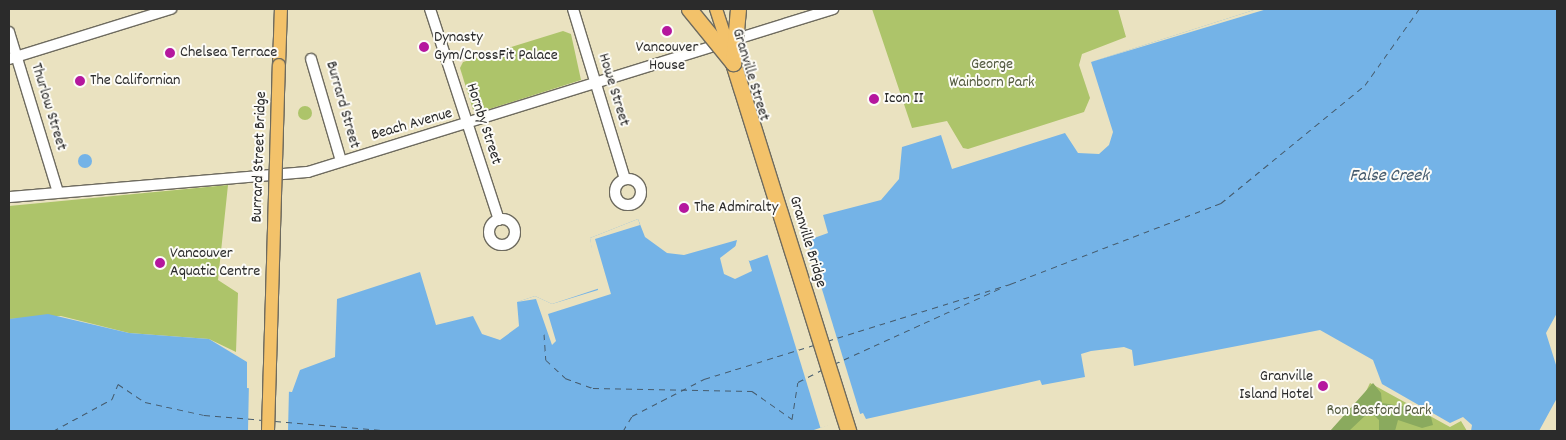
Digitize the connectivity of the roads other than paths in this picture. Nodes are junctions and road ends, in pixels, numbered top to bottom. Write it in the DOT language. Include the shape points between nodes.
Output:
graph roads {
  1 [pos="171,9"];
  2 [pos="280,9"];
  3 [pos="430,9"];
  4 [pos="573,9"];
  5 [pos="689,9"];
  6 [pos="715,9"];
  7 [pos="738,9"];
  8 [pos="833,9"];
  9 [pos="9,32"];
  10 [pos="724,41"];
  11 [pos="13,58"];
  12 [pos="311,59"];
  13 [pos="733,63"];
  14 [pos="595,84"];
  15 [pos="467,124"];
  16 [pos="758,151"];
  17 [pos="341,161"];
  18 [pos="625,180"];
  19 [pos="58,192"];
  20 [pos="9,197"];
  21 [pos="499,220"];
  22 [pos="268,431"];
  23 [pos="848,431"];
  1 -- 11 [label="street"];
  2 -- 22 [label="main road, Burrard Street Bridge, bridge"];
  3 -- 15 [label="street, Hornby Street"];
  4 -- 14 [label="street, Howe Street"];
  5 -- 13 [label="highway, Granville Bridge, bridge"];
  6 -- 10 [label="street, Granville Street"];
  6 -- 13 [label="main road, Granville Bridge, bridge"];
  7 -- 13 [label="highway, Granville Bridge, bridge"];
  8 -- 10 [label="street, Beach Avenue"];
  9 -- 11 [label="street, Thurlow Street"];
  10 -- 14 [label="street, Beach Avenue"];
  10 -- 16 [label="street, Granville Street"];
  11 -- 19 [label="street, Thurlow Street"];
  12 -- 17 [label="street, Burrard Street"];
  13 -- 23 [label="highway, Granville Bridge"];
  14 -- 15 [label="street, Beach Avenue"];
  14 -- 18 [label="street, Howe Street"];
  15 -- 17 [label="street, Beach Avenue"];
  15 -- 21 [label="street, Hornby Street"];
  17 -- 19 [label="street, Beach Avenue" via="308,172"];
  19 -- 20 [label="street, Beach Avenue"];
}
